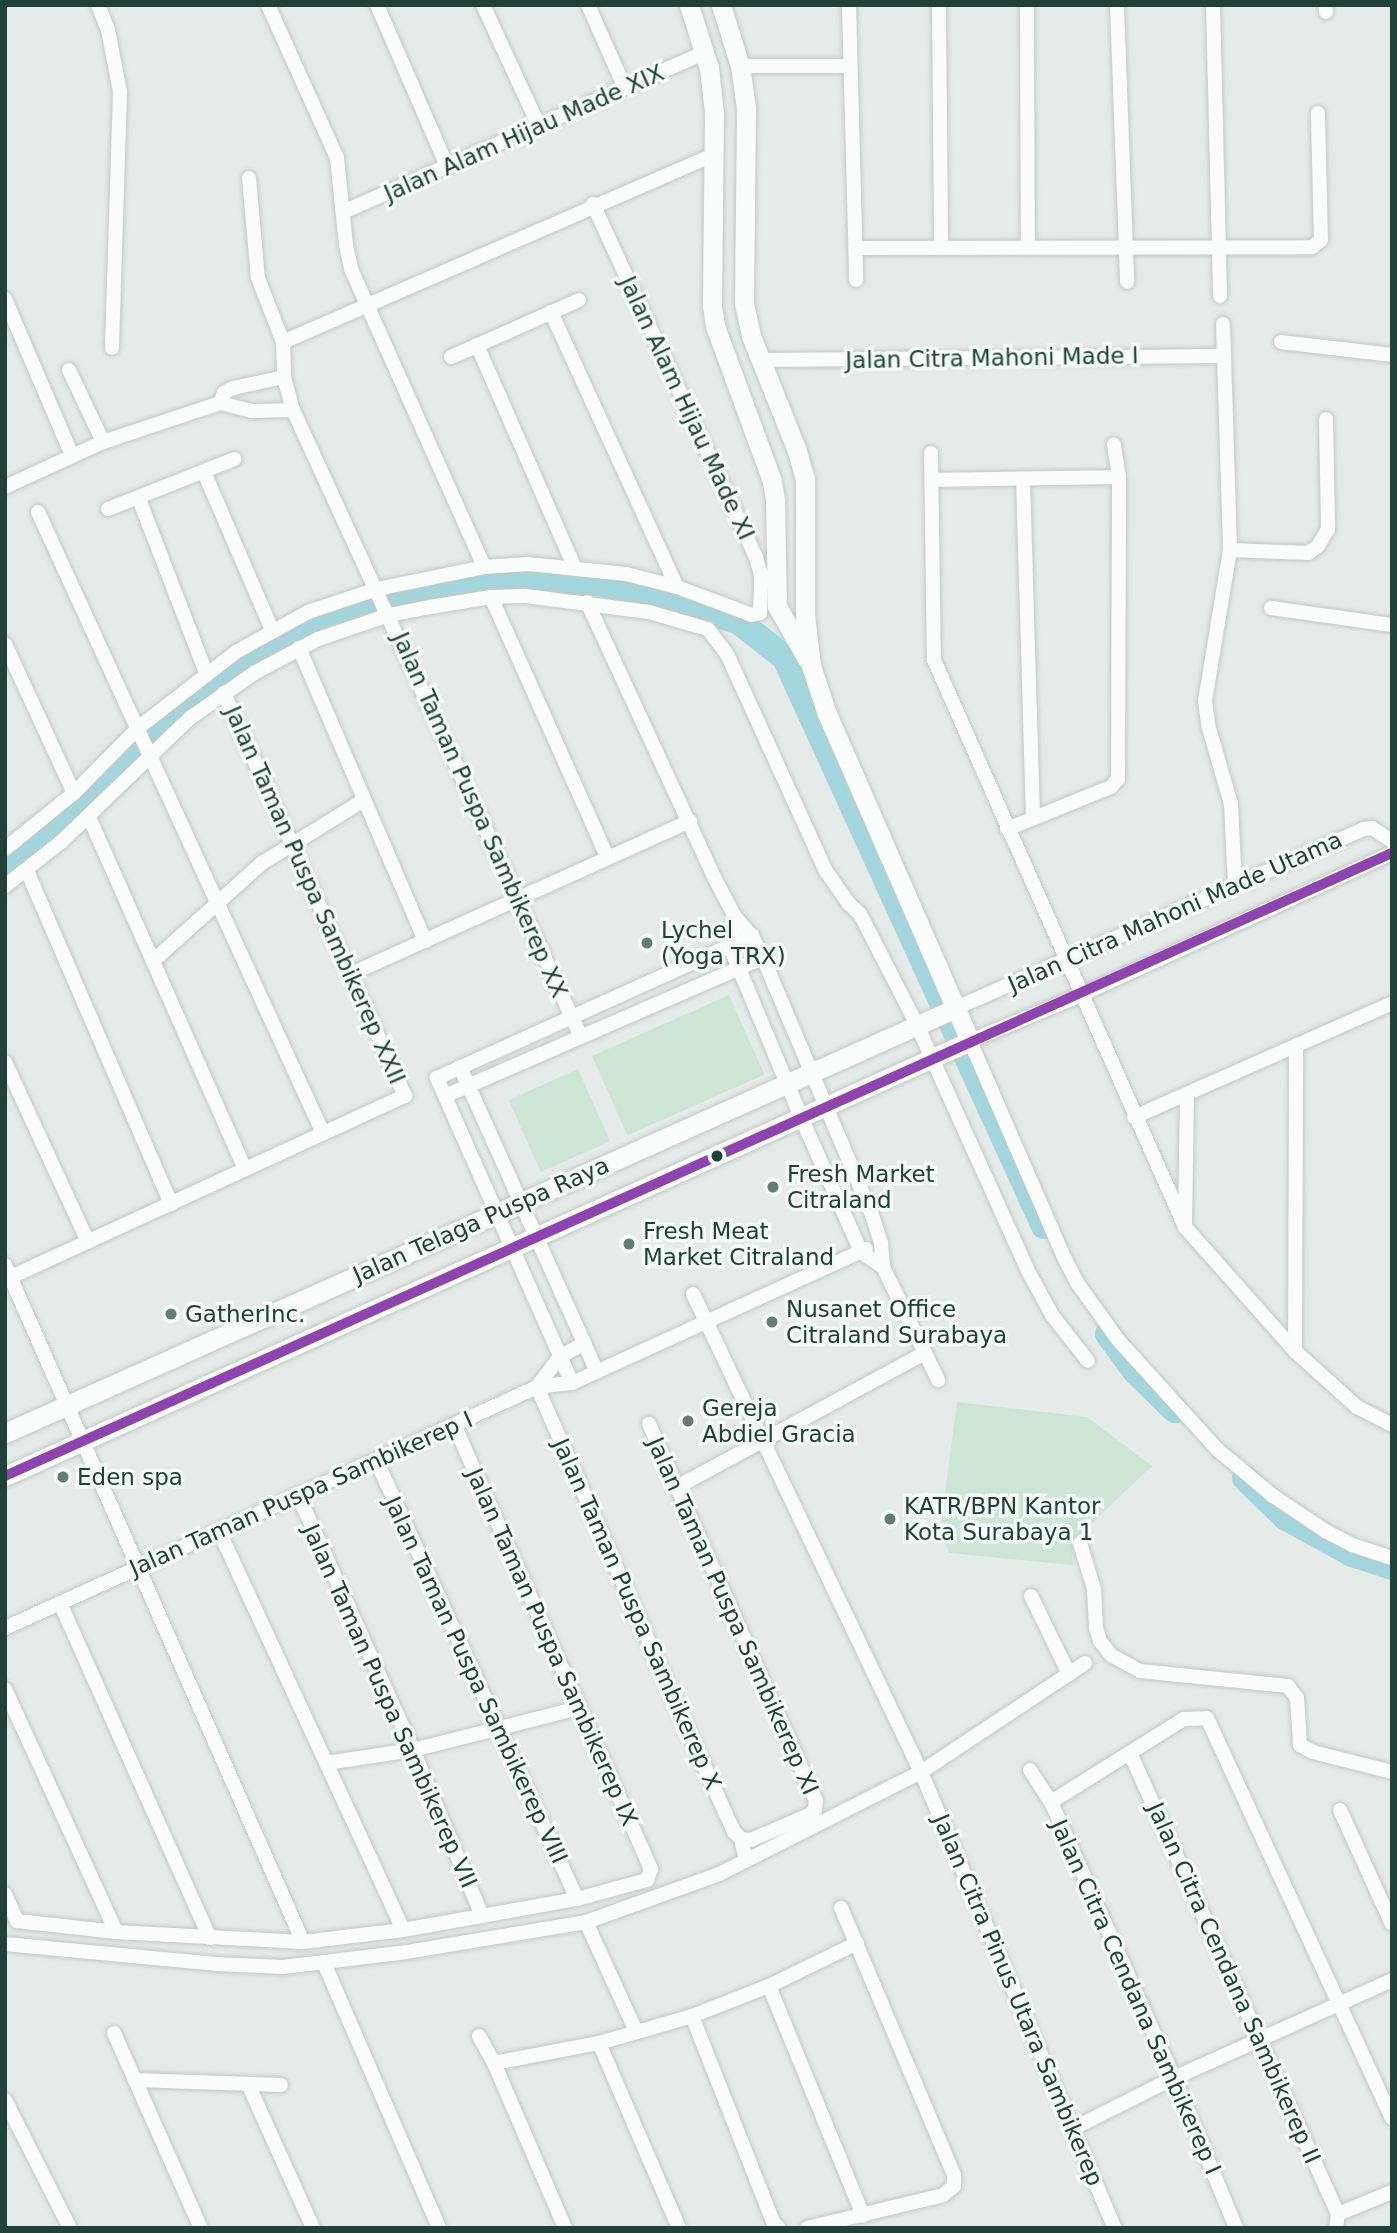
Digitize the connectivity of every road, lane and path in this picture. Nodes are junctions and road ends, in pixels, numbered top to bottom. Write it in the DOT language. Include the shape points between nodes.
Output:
graph roads {
  1 [pos="98,5"];
  2 [pos="268,5"];
  3 [pos="377,5"];
  4 [pos="483,5"];
  5 [pos="588,5"];
  6 [pos="689,5"];
  7 [pos="722,5"];
  8 [pos="846,5"];
  9 [pos="939,5"];
  10 [pos="1027,5"];
  11 [pos="1116,5"];
  12 [pos="1213,5"];
  13 [pos="704,53"];
  14 [pos="850,65"];
  15 [pos="740,66"];
  16 [pos="625,88"];
  17 [pos="1318,113"];
  18 [pos="539,126"];
  19 [pos="715,154"];
  20 [pos="447,166"];
  21 [pos="249,178"];
  22 [pos="593,205"];
  23 [pos="343,212"];
  24 [pos="1028,247"];
  25 [pos="855,248"];
  26 [pos="941,248"];
  27 [pos="1125,249"];
  28 [pos="1219,249"];
  29 [pos="856,280"];
  30 [pos="1126,282"];
  31 [pos="1220,296"];
  32 [pos="5,299"];
  33 [pos="579,300"];
  34 [pos="368,306"];
  35 [pos="551,312"];
  36 [pos="1223,324"];
  37 [pos="283,342"];
  38 [pos="1281,342"];
  39 [pos="477,345"];
  40 [pos="112,348"];
  41 [pos="1392,355"];
  42 [pos="1224,356"];
  43 [pos="450,357"];
  44 [pos="760,360"];
  45 [pos="69,370"];
  46 [pos="284,377"];
  47 [pos="220,403"];
  48 [pos="293,410"];
  49 [pos="1326,419"];
  50 [pos="103,442"];
  51 [pos="1114,444"];
  52 [pos="931,453"];
  53 [pos="72,455"];
  54 [pos="234,458"];
  55 [pos="204,472"];
  56 [pos="1119,477"];
  57 [pos="932,480"];
  58 [pos="1023,480"];
  59 [pos="5,487"];
  60 [pos="139,499"];
  61 [pos="108,509"];
  62 [pos="38,512"];
  63 [pos="1230,551"];
  64 [pos="484,567"];
  65 [pos="575,568"];
  66 [pos="677,587"];
  67 [pos="379,593"];
  68 [pos="491,597"];
  69 [pos="587,602"];
  70 [pos="1271,608"];
  71 [pos="388,614"];
  72 [pos="806,614"];
  73 [pos="782,618"];
  74 [pos="1392,625"];
  75 [pos="272,630"];
  76 [pos="5,644"];
  77 [pos="299,648"];
  78 [pos="811,666"];
  79 [pos="206,673"];
  80 [pos="224,693"];
  81 [pos="140,731"];
  82 [pos="150,753"];
  83 [pos="74,793"];
  84 [pos="364,800"];
  85 [pos="89,817"];
  86 [pos="1033,817"];
  87 [pos="690,821"];
  88 [pos="1007,829"];
  89 [pos="1392,841"];
  90 [pos="292,844"];
  91 [pos="6,847"];
  92 [pos="1392,853"];
  93 [pos="608,858"];
  94 [pos="27,871"];
  95 [pos="1235,885"];
  96 [pos="5,886"];
  97 [pos="517,899"];
  98 [pos="218,900"];
  99 [pos="735,917"];
  100 [pos="752,936"];
  101 [pos="425,941"];
  102 [pos="730,947"];
  103 [pos="763,958"];
  104 [pos="1065,960"];
  105 [pos="153,961"];
  106 [pos="739,968"];
  107 [pos="351,974"];
  108 [pos="1081,995"];
  109 [pos="1392,1003"];
  110 [pos="952,1009"];
  111 [pos="572,1017"];
  112 [pos="919,1024"];
  113 [pos="581,1037"];
  114 [pos="966,1043"];
  115 [pos="1296,1045"];
  116 [pos="933,1057"];
  117 [pos="5,1062"];
  118 [pos="460,1067"];
  119 [pos="813,1072"];
  120 [pos="787,1083"];
  121 [pos="468,1086"];
  122 [pos="1187,1094"];
  123 [pos="445,1096"];
  124 [pos="826,1105"];
  125 [pos="801,1117"];
  126 [pos="1134,1117"];
  127 [pos="323,1133"];
  128 [pos="246,1169"];
  129 [pos="521,1202"];
  130 [pos="171,1204"];
  131 [pos="871,1212"];
  132 [pos="496,1213"];
  133 [pos="848,1223"];
  134 [pos="1185,1227"];
  135 [pos="536,1236"];
  136 [pos="88,1242"];
  137 [pos="881,1242"];
  138 [pos="512,1247"];
  139 [pos="861,1252"];
  140 [pos="883,1266"];
  141 [pos="8,1271"];
  142 [pos="693,1294"];
  143 [pos="706,1322"];
  144 [pos="584,1343"];
  145 [pos="1295,1351"];
  146 [pos="925,1353"];
  147 [pos="560,1357"];
  148 [pos="1088,1361"];
  149 [pos="597,1372"];
  150 [pos="938,1380"];
  151 [pos="572,1383"];
  152 [pos="537,1387"];
  153 [pos="67,1405"];
  154 [pos="649,1424"];
  155 [pos="454,1425"];
  156 [pos="1392,1425"];
  157 [pos="5,1433"];
  158 [pos="83,1441"];
  159 [pos="763,1442"];
  160 [pos="376,1460"];
  161 [pos="5,1476"];
  162 [pos="677,1487"];
  163 [pos="298,1495"];
  164 [pos="219,1531"];
  165 [pos="1080,1543"];
  166 [pos="1392,1558"];
  167 [pos="138,1568"];
  168 [pos="1031,1596"];
  169 [pos="60,1603"];
  170 [pos="5,1628"];
  171 [pos="1085,1663"];
  172 [pos="1069,1674"];
  173 [pos="5,1689"];
  174 [pos="579,1708"];
  175 [pos="500,1730"];
  176 [pos="413,1750"];
  177 [pos="1130,1753"];
  178 [pos="326,1763"];
  179 [pos="1030,1770"];
  180 [pos="921,1772"];
  181 [pos="1392,1772"];
  182 [pos="1051,1802"];
  183 [pos="1340,1811"];
  184 [pos="741,1839"];
  185 [pos="747,1860"];
  186 [pos="5,1894"];
  187 [pos="577,1899"];
  188 [pos="841,1908"];
  189 [pos="482,1916"];
  190 [pos="586,1922"];
  191 [pos="1392,1924"];
  192 [pos="403,1930"];
  193 [pos="116,1932"];
  194 [pos="209,1938"];
  195 [pos="303,1942"];
  196 [pos="857,1942"];
  197 [pos="5,1944"];
  198 [pos="324,1963"];
  199 [pos="1392,1980"];
  200 [pos="769,1986"];
  201 [pos="1339,2002"];
  202 [pos="692,2016"];
  203 [pos="636,2031"];
  204 [pos="114,2034"];
  205 [pos="479,2035"];
  206 [pos="1261,2041"];
  207 [pos="599,2043"];
  208 [pos="494,2063"];
  209 [pos="1174,2078"];
  210 [pos="135,2080"];
  211 [pos="248,2084"];
  212 [pos="281,2085"];
  213 [pos="5,2100"];
  214 [pos="1392,2118"];
  215 [pos="1074,2128"];
  216 [pos="1392,2192"];
  217 [pos="863,2215"];
  218 [pos="1337,2221"];
  219 [pos="70,2228"];
  220 [pos="201,2228"];
  221 [pos="313,2228"];
  222 [pos="439,2228"];
  223 [pos="565,2228"];
  224 [pos="679,2228"];
  225 [pos="779,2228"];
  226 [pos="807,2228"];
  227 [pos="1115,2228"];
  228 [pos="1236,2228"];
  1 -- 40 [label="street" via="108,30 120,92"];
  2 -- 23 [label="street" via="337,158"];
  3 -- 20 [label="street"];
  4 -- 18 [label="street"];
  5 -- 16 [label="street"];
  6 -- 13 [label="main road"];
  7 -- 15 [label="main road"];
  8 -- 14 [label="street"];
  9 -- 26 [label="street"];
  10 -- 24 [label="street"];
  11 -- 27 [label="street"];
  12 -- 28 [label="street"];
  13 -- 16 [label="street, Jalan Alam Hijau Made XIX"];
  13 -- 19 [label="main road" via="714,112"];
  14 -- 15 [label="street"];
  14 -- 25 [label="street"];
  15 -- 44 [label="main road" via="746,108 744,303"];
  16 -- 18 [label="street, Jalan Alam Hijau Made XIX"];
  17 -- 28 [label="street" via="1321,240 1312,247"];
  18 -- 20 [label="street, Jalan Alam Hijau Made XIX"];
  19 -- 22 [label="street"];
  19 -- 73 [label="main road" via="712,306 721,344 772,481 775,587"];
  20 -- 23 [label="street, Jalan Alam Hijau Made XIX"];
  21 -- 37 [label="street, Jalan Taman Puspa Sambikerep XX" via="258,278"];
  22 -- 34 [label="street"];
  22 -- 66 [label="street, Jalan Alam Hijau Made XI" via="756,557 763,610 755,615"];
  23 -- 34 [label="street" via="351,268"];
  24 -- 26 [label="street"];
  24 -- 27 [label="street"];
  25 -- 26 [label="street"];
  25 -- 29 [label="street"];
  27 -- 28 [label="street"];
  27 -- 30 [label="street"];
  28 -- 31 [label="street"];
  32 -- 53 [label="street"];
  33 -- 35 [label="street"];
  34 -- 37 [label="street"];
  34 -- 64 [label="street"];
  35 -- 39 [label="street"];
  35 -- 66 [label="street"];
  36 -- 42 [label="street"];
  37 -- 46 [label="street, Jalan Taman Puspa Sambikerep XX"];
  38 -- 41 [label="street"];
  39 -- 43 [label="street"];
  39 -- 65 [label="street"];
  42 -- 44 [label="street, Jalan Citra Mahoni Made I"];
  42 -- 63 [label="street"];
  44 -- 72 [label="main road" via="805,480"];
  45 -- 50 [label="street"];
  46 -- 47 [label="street" via="233,388 224,393"];
  46 -- 48 [label="street, Jalan Taman Puspa Sambikerep XX"];
  47 -- 48 [label="street" via="252,411"];
  47 -- 50 [label="street"];
  48 -- 67 [label="street, Jalan Taman Puspa Sambikerep XX"];
  49 -- 63 [label="street" via="1328,529 1318,546 1308,553"];
  50 -- 53 [label="street"];
  51 -- 56 [label="street"];
  52 -- 57 [label="street"];
  53 -- 59 [label="street"];
  54 -- 55 [label="street"];
  55 -- 60 [label="street"];
  55 -- 75 [label="street"];
  56 -- 58 [label="street"];
  56 -- 86 [label="street" via="1118,779 1111,787"];
  57 -- 58 [label="street"];
  57 -- 88 [label="street" via="934,660"];
  58 -- 86 [label="street"];
  60 -- 61 [label="street"];
  60 -- 79 [label="street"];
  62 -- 81 [label="street"];
  63 -- 95 [label="street" via="1205,701 1231,804"];
  64 -- 65 [label="street"];
  64 -- 67 [label="street"];
  65 -- 66 [label="street"];
  67 -- 71 [label="street, Jalan Taman Puspa Sambikerep XX"];
  67 -- 75 [label="street" via="308,612"];
  68 -- 69 [label="street"];
  68 -- 71 [label="street"];
  68 -- 93 [label="street"];
  69 -- 87 [label="street"];
  69 -- 112 [label="street" via="649,612 708,629 727,654 826,871 860,914"];
  70 -- 74 [label="street"];
  71 -- 77 [label="street"];
  71 -- 97 [label="street, Jalan Taman Puspa Sambikerep XX"];
  72 -- 73 [label="main road"];
  72 -- 78 [label="main road"];
  73 -- 78 [label="main road"];
  75 -- 79 [label="street"];
  76 -- 83 [label="street"];
  77 -- 80 [label="street"];
  77 -- 84 [label="street"];
  78 -- 110 [label="main road"];
  79 -- 81 [label="street"];
  80 -- 82 [label="street"];
  80 -- 90 [label="street, Jalan Taman Puspa Sambikerep XXII"];
  81 -- 82 [label="street"];
  81 -- 83 [label="street"];
  82 -- 85 [label="street"];
  82 -- 98 [label="street"];
  83 -- 91 [label="street"];
  84 -- 90 [label="street"];
  84 -- 101 [label="street"];
  85 -- 94 [label="street"];
  85 -- 105 [label="street"];
  86 -- 88 [label="street"];
  87 -- 93 [label="street"];
  87 -- 99 [label="street"];
  88 -- 104 [label="street"];
  89 -- 95 [label="street, Jalan Citra Mahoni Made Utama" via="1372,828 1363,829"];
  90 -- 98 [label="street"];
  90 -- 107 [label="street, Jalan Taman Puspa Sambikerep XXII"];
  92 -- 108 [label="street, Jalan Citra Mahoni Made Utama"];
  93 -- 97 [label="street"];
  94 -- 96 [label="street"];
  94 -- 130 [label="street"];
  95 -- 104 [label="street, Jalan Citra Mahoni Made Utama"];
  97 -- 101 [label="street"];
  97 -- 111 [label="street, Jalan Taman Puspa Sambikerep XX"];
  98 -- 105 [label="street"];
  98 -- 127 [label="street"];
  99 -- 100 [label="street"];
  99 -- 102 [label="street"];
  100 -- 102 [label="street"];
  100 -- 103 [label="street"];
  101 -- 107 [label="street"];
  102 -- 106 [label="street"];
  102 -- 111 [label="street"];
  103 -- 106 [label="street"];
  103 -- 119 [label="street"];
  104 -- 108 [label="street"];
  104 -- 110 [label="street, Jalan Citra Mahoni Made Utama"];
  105 -- 128 [label="street"];
  106 -- 113 [label="street"];
  106 -- 120 [label="street"];
  107 -- 127 [label="street, Jalan Taman Puspa Sambikerep XXII" via="405,1096"];
  108 -- 114 [label="street, Jalan Citra Mahoni Made Utama"];
  108 -- 126 [label="street"];
  109 -- 115 [label="street"];
  110 -- 112 [label="main road, Jalan Telaga Puspa Raya"];
  110 -- 114 [label="main road"];
  111 -- 113 [label="street, Jalan Taman Puspa Sambikerep XX"];
  111 -- 118 [label="street"];
  112 -- 116 [label="street"];
  112 -- 119 [label="main road, Jalan Telaga Puspa Raya"];
  113 -- 121 [label="street"];
  114 -- 116 [label="main road, Jalan Telaga Puspa Raya"];
  114 -- 166 [label="street" via="1065,1259 1119,1341 1218,1450 1273,1496 1327,1532"];
  115 -- 122 [label="street"];
  115 -- 145 [label="street"];
  116 -- 124 [label="main road, Jalan Telaga Puspa Raya"];
  116 -- 148 [label="street" via="1028,1271 1052,1315"];
  117 -- 136 [label="street"];
  118 -- 121 [label="street"];
  118 -- 123 [label="street" via="437,1078"];
  119 -- 120 [label="main road, Jalan Telaga Puspa Raya"];
  119 -- 124 [label="street"];
  120 -- 125 [label="street"];
  120 -- 129 [label="main road, Jalan Telaga Puspa Raya"];
  121 -- 123 [label="street"];
  121 -- 129 [label="street"];
  122 -- 126 [label="street"];
  122 -- 134 [label="street"];
  123 -- 132 [label="street"];
  124 -- 125 [label="main road, Jalan Telaga Puspa Raya"];
  124 -- 131 [label="street"];
  125 -- 133 [label="street"];
  125 -- 135 [label="main road, Jalan Telaga Puspa Raya"];
  126 -- 134 [label="street"];
  127 -- 128 [label="street"];
  128 -- 130 [label="street"];
  129 -- 132 [label="main road, Jalan Telaga Puspa Raya"];
  129 -- 135 [label="street"];
  130 -- 136 [label="street"];
  131 -- 133 [label="street"];
  131 -- 137 [label="street"];
  132 -- 138 [label="street"];
  132 -- 153 [label="main road, Jalan Telaga Puspa Raya"];
  133 -- 139 [label="street"];
  134 -- 145 [label="street"];
  135 -- 138 [label="main road, Jalan Telaga Puspa Raya"];
  135 -- 144 [label="street"];
  136 -- 141 [label="street"];
  137 -- 139 [label="street"];
  137 -- 140 [label="street"];
  138 -- 147 [label="street"];
  138 -- 158 [label="main road, Jalan Telaga Puspa Raya"];
  139 -- 140 [label="street"];
  139 -- 143 [label="street"];
  140 -- 146 [label="street"];
  141 -- 153 [label="street"];
  142 -- 143 [label="street, Jalan Citra Pinus Utara Sambikerep"];
  143 -- 149 [label="street"];
  143 -- 159 [label="street, Jalan Citra Pinus Utara Sambikerep"];
  144 -- 147 [label="street, Jalan Taman Puspa Sambikerep I"];
  144 -- 149 [label="street"];
  145 -- 156 [label="street" via="1357,1407"];
  146 -- 150 [label="street"];
  146 -- 159 [label="street"];
  147 -- 151 [label="street"];
  147 -- 152 [label="street, Jalan Taman Puspa Sambikerep I"];
  149 -- 151 [label="street"];
  151 -- 152 [label="street"];
  152 -- 155 [label="street, Jalan Taman Puspa Sambikerep I"];
  152 -- 184 [label="street, Jalan Taman Puspa Sambikerep X" via="669,1689"];
  153 -- 157 [label="main road, Jalan Telaga Puspa Raya"];
  153 -- 158 [label="street"];
  154 -- 162 [label="street, Jalan Taman Puspa Sambikerep XI"];
  155 -- 160 [label="street, Jalan Taman Puspa Sambikerep I"];
  155 -- 174 [label="street, Jalan Taman Puspa Sambikerep IX"];
  158 -- 161 [label="main road, Jalan Telaga Puspa Raya"];
  158 -- 167 [label="street"];
  159 -- 162 [label="street"];
  159 -- 180 [label="street, Jalan Citra Pinus Utara Sambikerep"];
  160 -- 163 [label="street, Jalan Taman Puspa Sambikerep I"];
  160 -- 175 [label="street, Jalan Taman Puspa Sambikerep VIII"];
  162 -- 184 [label="street, Jalan Taman Puspa Sambikerep XI" via="816,1800 809,1815 751,1840"];
  163 -- 164 [label="street, Jalan Taman Puspa Sambikerep I"];
  163 -- 176 [label="street, Jalan Taman Puspa Sambikerep VII"];
  164 -- 167 [label="street, Jalan Taman Puspa Sambikerep I"];
  164 -- 178 [label="street"];
  165 -- 181 [label="street" via="1094,1589 1096,1628 1111,1655 1140,1671 1288,1686 1297,1698 1300,1745"];
  167 -- 169 [label="street, Jalan Taman Puspa Sambikerep I"];
  167 -- 195 [label="street"];
  168 -- 172 [label="street"];
  169 -- 170 [label="street, Jalan Taman Puspa Sambikerep I"];
  169 -- 194 [label="street"];
  171 -- 172 [label="street"];
  172 -- 180 [label="street"];
  173 -- 193 [label="street"];
  174 -- 175 [label="street"];
  174 -- 187 [label="street, Jalan Taman Puspa Sambikerep IX" via="651,1869 650,1877 640,1885"];
  175 -- 176 [label="street"];
  175 -- 187 [label="street, Jalan Taman Puspa Sambikerep VIII"];
  176 -- 178 [label="street"];
  176 -- 189 [label="street, Jalan Taman Puspa Sambikerep VII"];
  177 -- 182 [label="street"];
  177 -- 201 [label="street" via="1184,1719 1207,1718"];
  177 -- 206 [label="street, Jalan Citra Cendana Sambikerep II"];
  178 -- 192 [label="street"];
  179 -- 182 [label="street, Jalan Citra Cendana Sambikerep I"];
  180 -- 185 [label="street"];
  180 -- 215 [label="street, Jalan Citra Pinus Utara Sambikerep"];
  182 -- 209 [label="street, Jalan Citra Cendana Sambikerep I"];
  183 -- 191 [label="street"];
  184 -- 185 [label="street, Jalan Taman Puspa Sambikerep X"];
  185 -- 190 [label="street"];
  186 -- 193 [label="street" via="17,1921"];
  187 -- 189 [label="street"];
  188 -- 196 [label="street"];
  189 -- 192 [label="street"];
  190 -- 198 [label="street"];
  190 -- 203 [label="street"];
  192 -- 195 [label="street"];
  193 -- 194 [label="street"];
  194 -- 195 [label="street"];
  196 -- 200 [label="street"];
  196 -- 217 [label="street" via="954,2175 954,2186 943,2195"];
  197 -- 198 [label="street" via="215,1964 283,1967"];
  198 -- 222 [label="street"];
  199 -- 201 [label="street"];
  200 -- 202 [label="street"];
  200 -- 217 [label="street"];
  201 -- 206 [label="street"];
  201 -- 214 [label="street"];
  202 -- 203 [label="street"];
  202 -- 225 [label="street"];
  203 -- 207 [label="street"];
  204 -- 210 [label="street"];
  205 -- 208 [label="street"];
  206 -- 209 [label="street"];
  206 -- 218 [label="street, Jalan Citra Cendana Sambikerep II"];
  207 -- 208 [label="street"];
  207 -- 224 [label="street"];
  208 -- 223 [label="street"];
  209 -- 215 [label="street"];
  209 -- 228 [label="street, Jalan Citra Cendana Sambikerep I"];
  210 -- 211 [label="street"];
  210 -- 220 [label="street"];
  211 -- 212 [label="street"];
  211 -- 221 [label="street"];
  213 -- 219 [label="street"];
  215 -- 227 [label="street, Jalan Citra Pinus Utara Sambikerep"];
  216 -- 218 [label="street"];
  217 -- 226 [label="street"];
}
